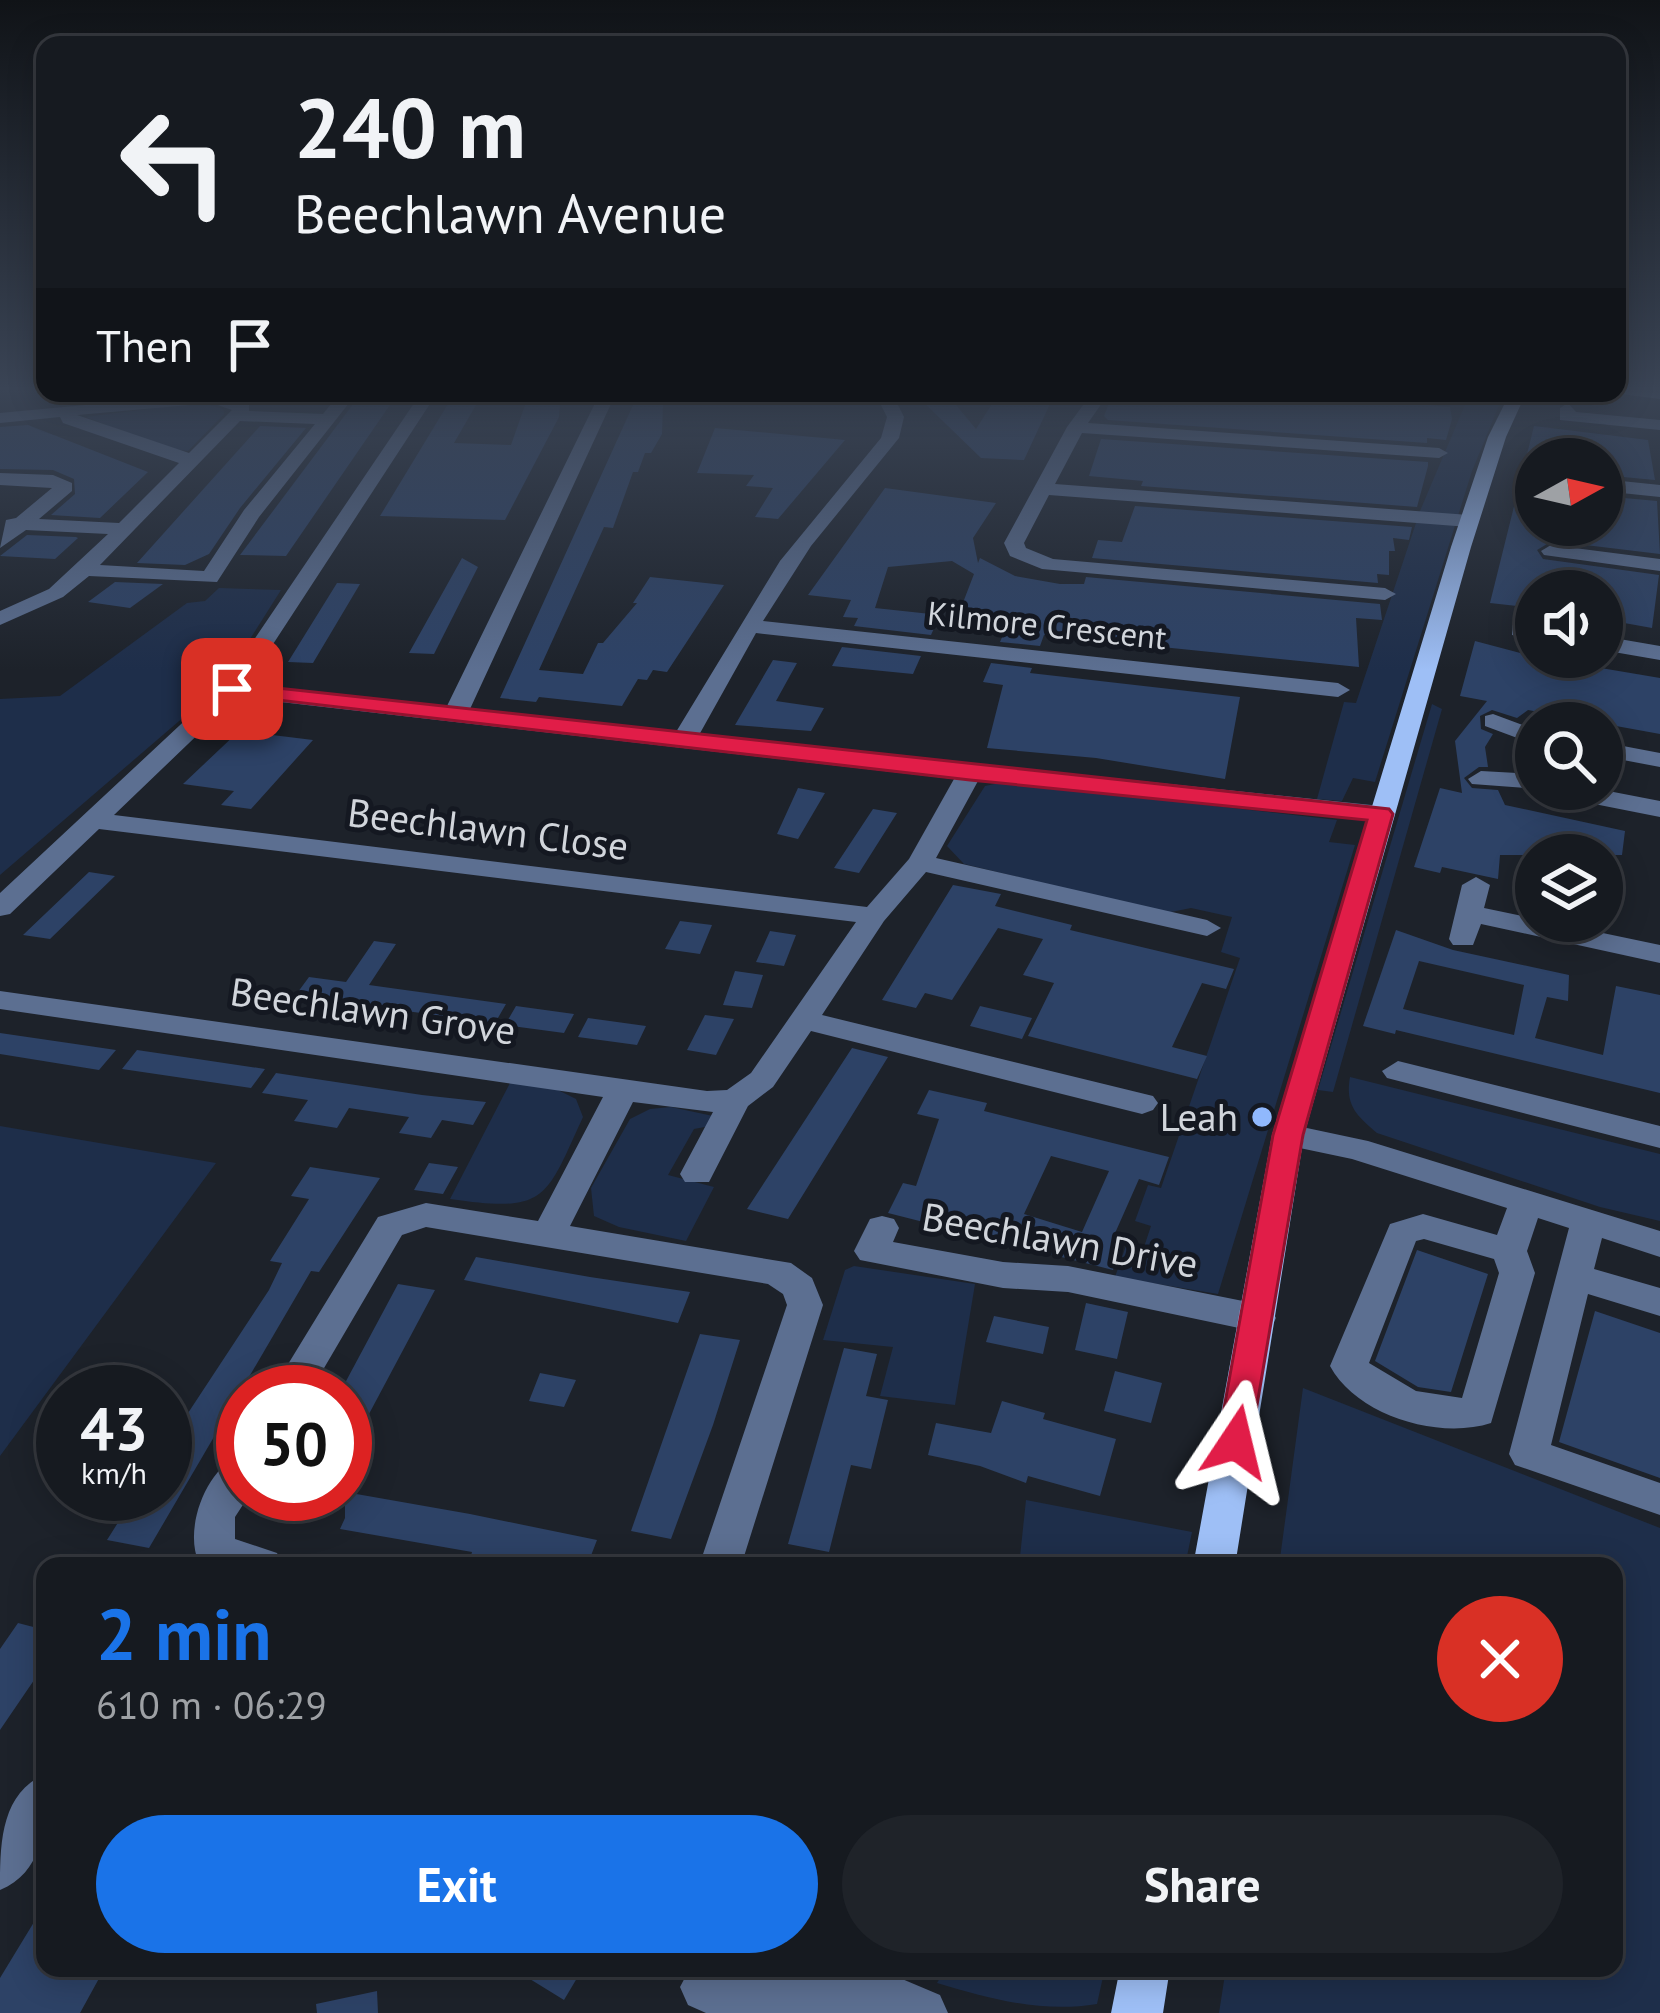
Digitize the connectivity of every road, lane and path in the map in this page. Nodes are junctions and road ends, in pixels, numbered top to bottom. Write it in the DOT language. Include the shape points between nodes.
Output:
graph roads {
  1 [pos="55,483"];
  2 [pos="170,483"];
  3 [pos="276,483"];
  4 [pos="369,483"];
  5 [pos="565,483"];
  6 [pos="854,483"];
  7 [pos="1049,483"];
  8 [pos="1482,483"];
  9 [pos="1623,487"];
  10 [pos="1046,489"];
  11 [pos="1660,491"];
  12 [pos="1469,521"];
  13 [pos="10,524"];
  14 [pos="127,529"];
  15 [pos="0,542"];
  16 [pos="1551,551"];
  17 [pos="1660,565"];
  18 [pos="84,570"];
  19 [pos="1385,594"];
  20 [pos="0,619"];
  21 [pos="748,626"];
  22 [pos="1623,647"];
  23 [pos="1660,653"];
  24 [pos="232,689"];
  25 [pos="1338,690"];
  26 [pos="456,713"];
  27 [pos="1493,721"];
  28 [pos="1515,730"];
  29 [pos="684,740"];
  30 [pos="1623,753"];
  31 [pos="1660,760"];
  32 [pos="970,773"];
  33 [pos="1481,779"];
  34 [pos="1515,781"];
  35 [pos="1623,802"];
  36 [pos="1660,809"];
  37 [pos="1381,814"];
  38 [pos="92,820"];
  39 [pos="920,862"];
  40 [pos="0,908"];
  41 [pos="1469,912"];
  42 [pos="874,916"];
  43 [pos="1207,928"];
  44 [pos="1660,954"];
  45 [pos="0,1000"];
  46 [pos="804,1019"];
  47 [pos="1398,1071"];
  48 [pos="624,1088"];
  49 [pos="735,1100"];
  50 [pos="1142,1103"];
  51 [pos="1288,1135"];
  52 [pos="1660,1137"];
  53 [pos="697,1174"];
  54 [pos="1526,1202"];
  55 [pos="1588,1223"];
  56 [pos="882,1228"];
  57 [pos="548,1234"];
  58 [pos="1660,1244"];
  59 [pos="1509,1251"];
  60 [pos="1575,1277"];
  61 [pos="1660,1302"];
  62 [pos="1258,1318"];
  63 [pos="306,1365"];
  64 [pos="1656,1499"];
  65 [pos="216,1513"];
  66 [pos="235,1557"];
  67 [pos="723,1557"];
  68 [pos="1216,1557"];
  69 [pos="36,1811"];
  70 [pos="0,1866"];
  71 [pos="1143,1977"];
  72 [pos="706,1987"];
  73 [pos="869,1995"];
  74 [pos="922,2013"];
  75 [pos="1137,2013"];
  1 -- 13 [label="street" via="65,487"];
  2 -- 14 [label="street"];
  3 -- 18 [label="street" via="210,578"];
  4 -- 24 [label="street"];
  5 -- 26 [label="street"];
  6 -- 21 [label="street"];
  7 -- 10 [label="street"];
  8 -- 12 [label="main road"];
  9 -- 11 [label="street"];
  10 -- 12 [label="street"];
  10 -- 19 [label="street" via="1014,544 1049,565"];
  12 -- 37 [label="main road"];
  13 -- 14 [label="street"];
  13 -- 15 [label="street"];
  14 -- 18 [label="street"];
  16 -- 17 [label="street"];
  18 -- 20 [label="street"];
  21 -- 25 [label="street, Kilmore Crescent"];
  21 -- 29 [label="street"];
  22 -- 23 [label="street"];
  24 -- 26 [label="street"];
  24 -- 38 [label="street"];
  26 -- 29 [label="street"];
  27 -- 28 [label="street"];
  29 -- 32 [label="street"];
  30 -- 31 [label="street"];
  32 -- 37 [label="street"];
  32 -- 39 [label="street"];
  33 -- 34 [label="street"];
  35 -- 36 [label="street"];
  37 -- 51 [label="main road"];
  38 -- 40 [label="street"];
  38 -- 42 [label="street, Beechlawn Close"];
  39 -- 42 [label="street"];
  39 -- 43 [label="street"];
  41 -- 44 [label="street"];
  42 -- 46 [label="street"];
  45 -- 48 [label="street, Beechlawn Grove"];
  46 -- 49 [label="street" via="762,1080"];
  46 -- 50 [label="street"];
  47 -- 52 [label="street"];
  48 -- 49 [label="street, Beechlawn Grove"];
  48 -- 57 [label="street"];
  49 -- 53 [label="street"];
  51 -- 54 [label="street"];
  51 -- 62 [label="main road"];
  54 -- 55 [label="street"];
  54 -- 59 [label="street"];
  55 -- 58 [label="street"];
  55 -- 60 [label="street"];
  56 -- 62 [label="street, Beechlawn Drive" via="872,1251"];
  57 -- 63 [label="street" via="426,1215 390,1226"];
  57 -- 67 [label="street" via="778,1272 799,1287 805,1305"];
  59 -- 59 [label="street" via="1517,1273 1477,1412 1450,1418 1362,1383 1349,1366 1402,1233 1423,1226"];
  60 -- 61 [label="street"];
  60 -- 64 [label="street" via="1529,1454"];
  62 -- 68 [label="main road"];
  65 -- 66 [label="street" via="214,1550"];
  69 -- 70 [label="street"];
  71 -- 75 [label="main road"];
  72 -- 73 [label="street"];
  73 -- 74 [label="street"];
}
